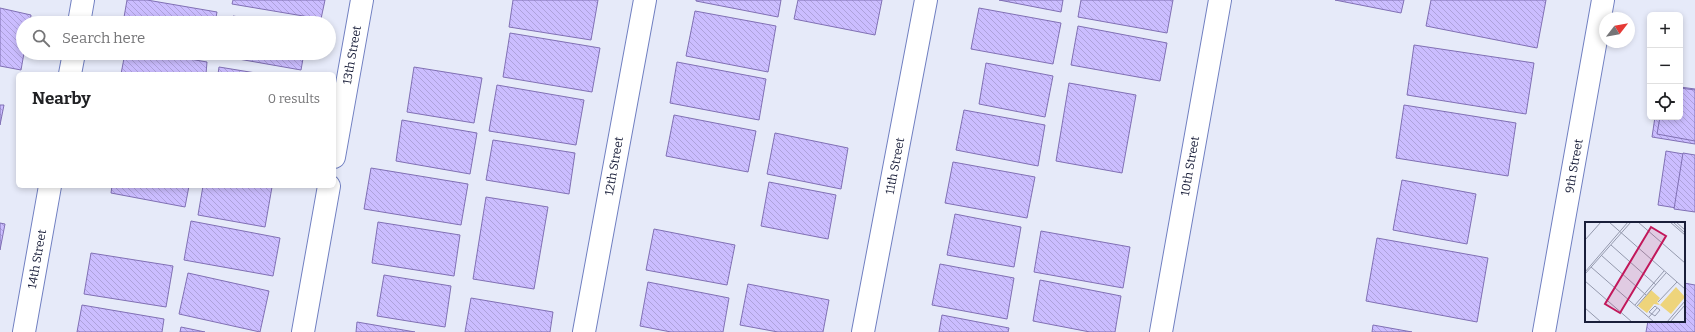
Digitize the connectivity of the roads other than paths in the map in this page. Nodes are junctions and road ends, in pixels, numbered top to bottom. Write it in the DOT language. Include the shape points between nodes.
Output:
graph roads {
  1 [pos="83,0"];
  2 [pos="362,0"];
  3 [pos="644,0"];
  4 [pos="926,0"];
  5 [pos="1220,0"];
  6 [pos="1603,0"];
  7 [pos="80,16"];
  8 [pos="73,60"];
  9 [pos="70,72"];
  10 [pos="336,146"];
  11 [pos="50,188"];
  12 [pos="329,188"];
  13 [pos="24,332"];
  14 [pos="303,332"];
  15 [pos="584,332"];
  16 [pos="863,332"];
  17 [pos="1161,332"];
  18 [pos="1544,332"];
  1 -- 7 [label="street"];
  2 -- 10 [label="street, 13th Street"];
  3 -- 15 [label="street, 12th Street"];
  4 -- 16 [label="street, 11th Street"];
  5 -- 17 [label="street, 10th Street"];
  6 -- 18 [label="street, 9th Street"];
  8 -- 9 [label="street"];
  11 -- 13 [label="street, 14th Street"];
  12 -- 14 [label="street"];
}
